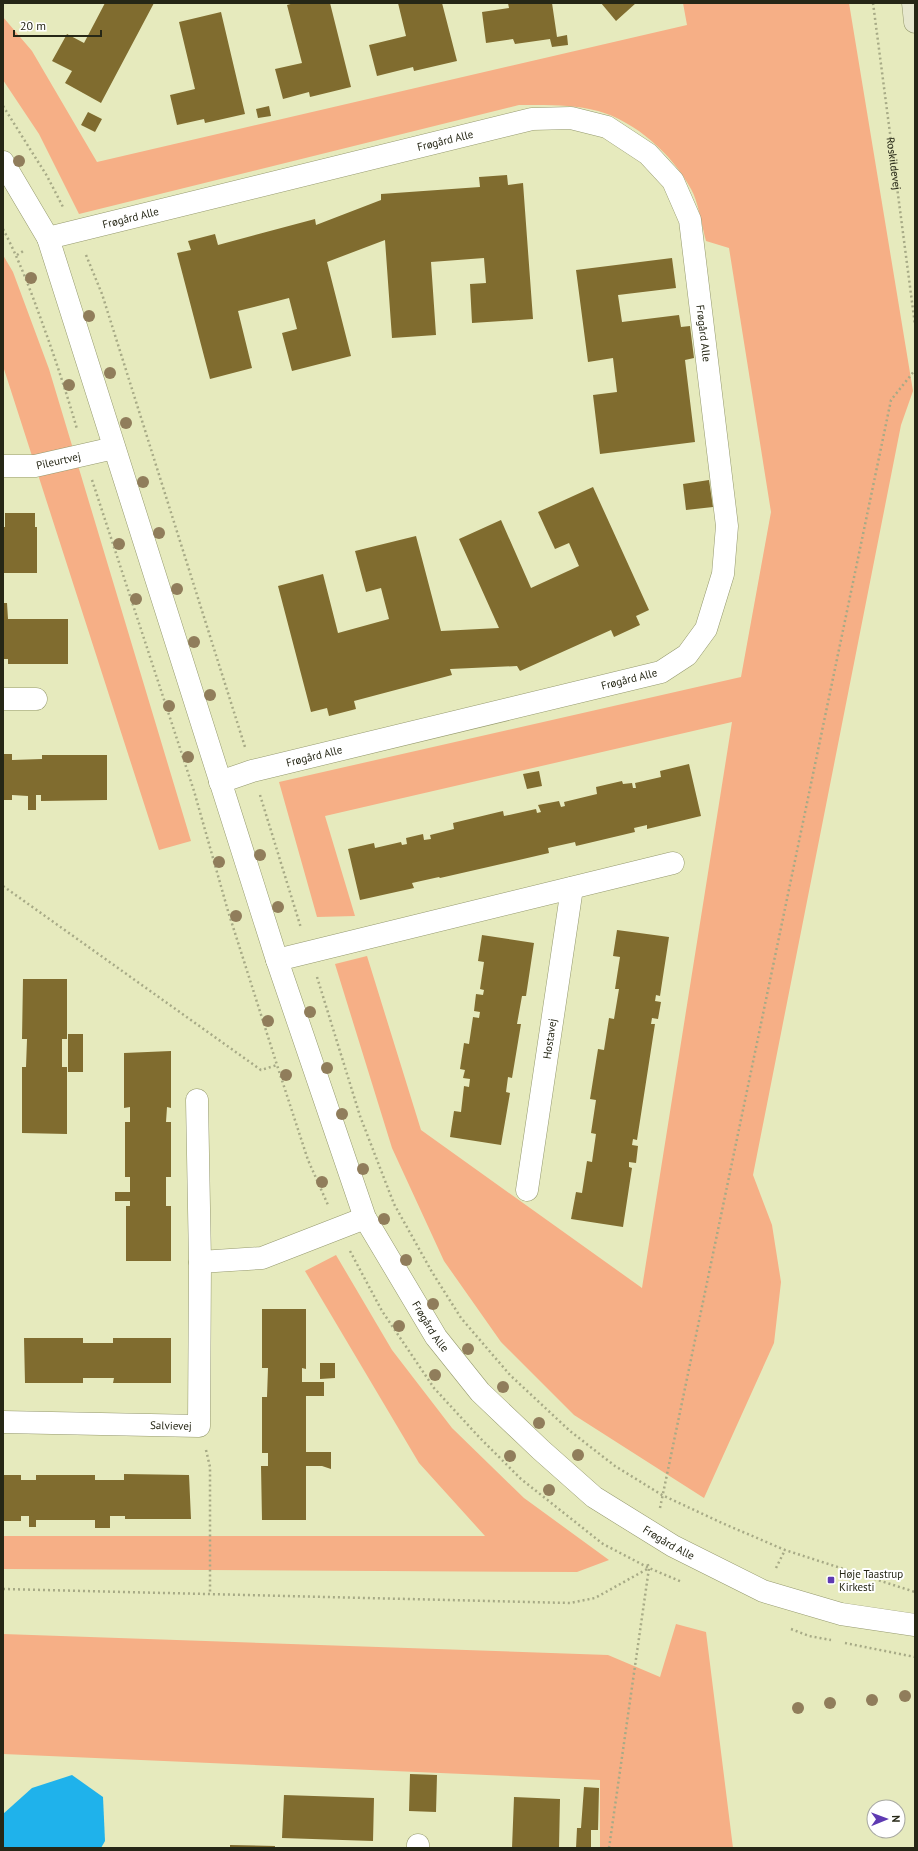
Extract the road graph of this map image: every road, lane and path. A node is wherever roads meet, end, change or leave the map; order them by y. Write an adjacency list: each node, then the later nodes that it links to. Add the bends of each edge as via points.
1 (873, 3): 7 (path, Roskildevej)
2 (913, 3): 3 (main road)
3 (915, 22)
4 (3, 162): 6 (street, Frøgård Alle)
5 (3, 229): 10 (path, via 17,255 37,307 68,398)
6 (48, 238): 9 (street, Frøgård Alle); 14 (street, Frøgård Alle, via 532,119 563,118 607,127 648,154 673,181 690,220 727,526 723,574 706,629 687,655 661,672 252,771)
7 (915, 325)
8 (915, 370): 25 (path, via 891,400)
9 (114, 448): 10 (street, Pileurtvej); 14 (street, Frøgård Alle)
10 (84, 455): 11 (street, Pileurtvej, via 35,466); 16 (path, via 194,791 228,911 277,1065 261,1070)
11 (3, 466)
12 (3, 699): 13 (street)
13 (36, 699)
14 (220, 782): 18 (street, Frøgård Alle)
15 (673, 863): 17 (street)
16 (3, 886)
17 (572, 888): 18 (street); 20 (street, Hostavej)
18 (277, 960): 21 (street, Frøgård Alle)
19 (198, 1100): 22 (street, Salvievej)
20 (527, 1190)
21 (365, 1218): 22 (street, via 262,1258); 25 (street, Frøgård Alle, via 436,1337 480,1392 594,1497)
22 (200, 1262): 24 (street, Salvievej)
23 (3, 1422): 24 (street, Salvievej)
24 (199, 1426): 28 (path, via 210,1467)
25 (654, 1534): 26 (path, via 644,1553); 29 (street, Frøgård Alle, via 763,1591 841,1614)
26 (649, 1568): 28 (path, via 595,1598 570,1603); 30 (path)
27 (3, 1589): 28 (path)
28 (210, 1593)
29 (915, 1625)
30 (609, 1848)

